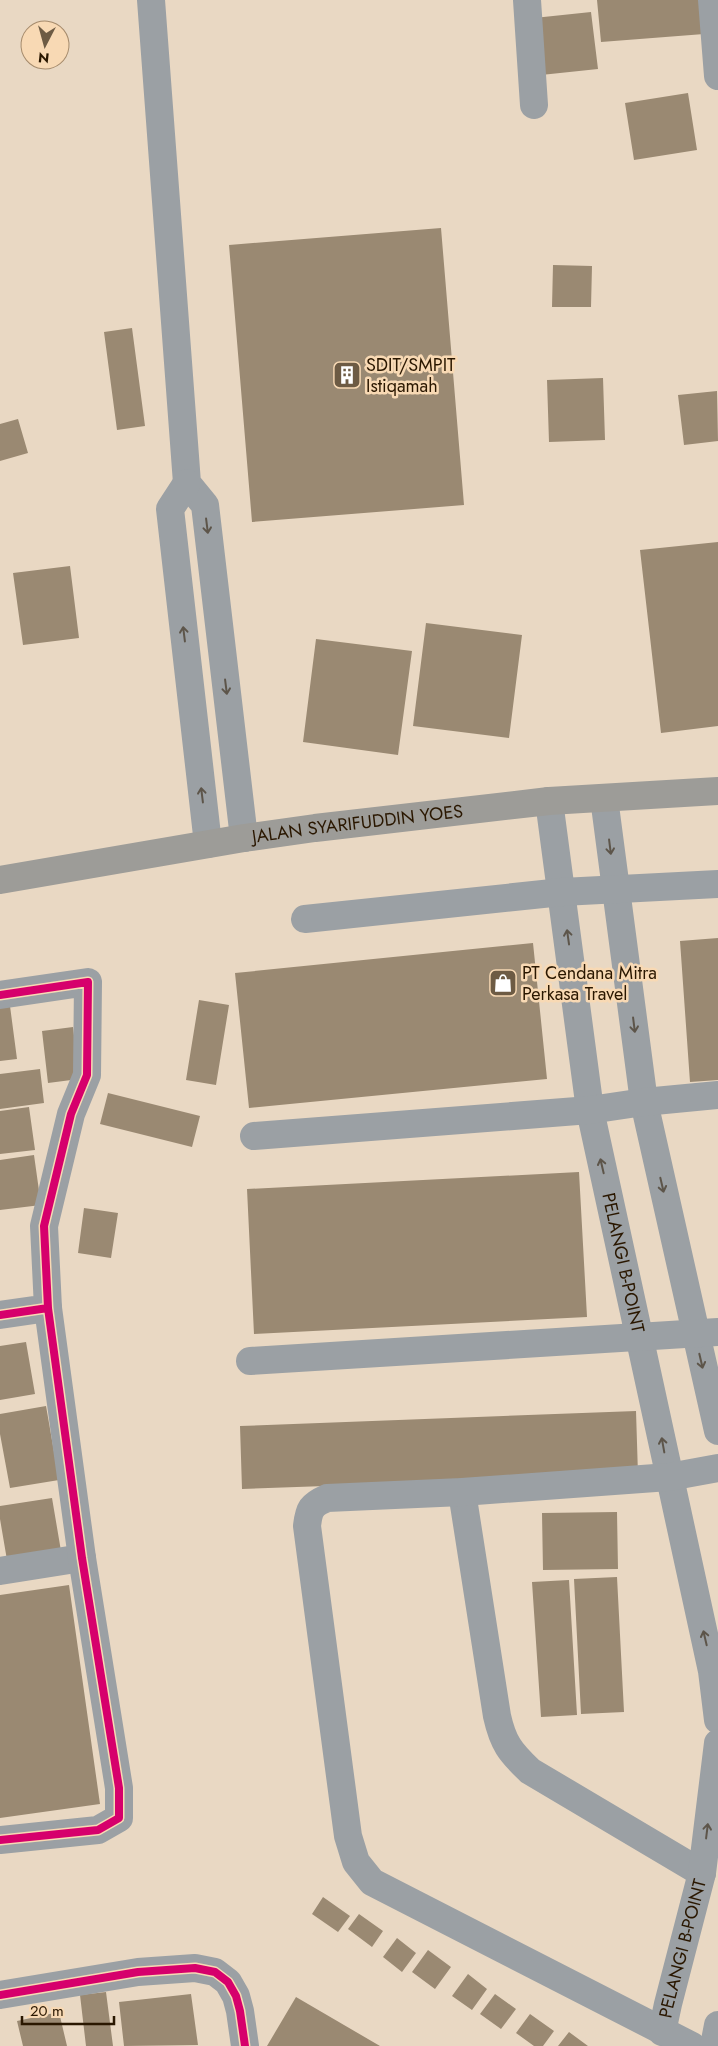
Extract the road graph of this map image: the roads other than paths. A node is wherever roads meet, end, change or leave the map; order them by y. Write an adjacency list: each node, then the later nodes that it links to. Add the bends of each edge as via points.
1 (151, 0): 6 (street)
2 (527, 0): 5 (street)
3 (712, 0): 4 (street)
4 (718, 76)
5 (534, 105)
6 (187, 483): 10 (street, one-way to 10, via 205,505); 11 (street, one-way to 6, via 170,509)
7 (718, 791): 8 (highway, JALAN SYARIFUDDIN YOES)
8 (604, 798): 9 (highway, JALAN SYARIFUDDIN YOES); 14 (street, one-way to 14)
9 (549, 801): 10 (highway, JALAN SYARIFUDDIN YOES); 15 (street, PELANGI B-POINT)
10 (244, 838): 11 (highway, JALAN SYARIFUDDIN YOES)
11 (208, 844): 12 (highway, JALAN SYARIFUDDIN YOES)
12 (1, 874)
13 (718, 884): 14 (street)
14 (616, 888): 15 (street); 19 (street, one-way to 19)
15 (562, 892): 16 (street); 20 (street, PELANGI B-POINT, one-way to 15)
16 (305, 919)
17 (0, 995): 22 (street, via 88,982 88,1075 71,1114 44,1226)
18 (718, 1096): 19 (street)
19 (644, 1102): 20 (street); 24 (street, one-way to 24)
20 (590, 1110): 21 (street); 25 (street, PELANGI B-POINT, one-way to 20)
21 (254, 1136)
22 (48, 1308): 23 (street); 31 (street)
23 (0, 1315)
24 (706, 1332): 25 (street); 27 (street, one-way to 27)
25 (640, 1336): 26 (street); 29 (street, PELANGI B-POINT, one-way to 25)
26 (250, 1361)
27 (718, 1431)
28 (718, 1468): 29 (street)
29 (669, 1477): 30 (street); 33 (street, PELANGI B-POINT, one-way to 29, via 712,1671)
30 (462, 1492): 36 (street, via 498,1716 502,1735 513,1754 530,1771); 39 (street, via 327,1498 315,1504 309,1512 307,1526 348,1836 356,1862 372,1882)
31 (82, 1558): 32 (street); 35 (street, via 119,1788 118,1818 98,1830)
32 (0, 1571)
33 (718, 1720)
34 (718, 1743): 36 (street, PELANGI B-POINT, one-way to 34)
35 (0, 1840)
36 (702, 1873): 39 (street, PELANGI B-POINT)
37 (0, 1995): 40 (street, via 138,1972 195,1968 215,1972 228,1982 236,1996)
38 (718, 2025): 42 (street)
39 (662, 2032): 41 (street, PELANGI B-POINT)
40 (245, 2046)
41 (692, 2046)
42 (714, 2046)

